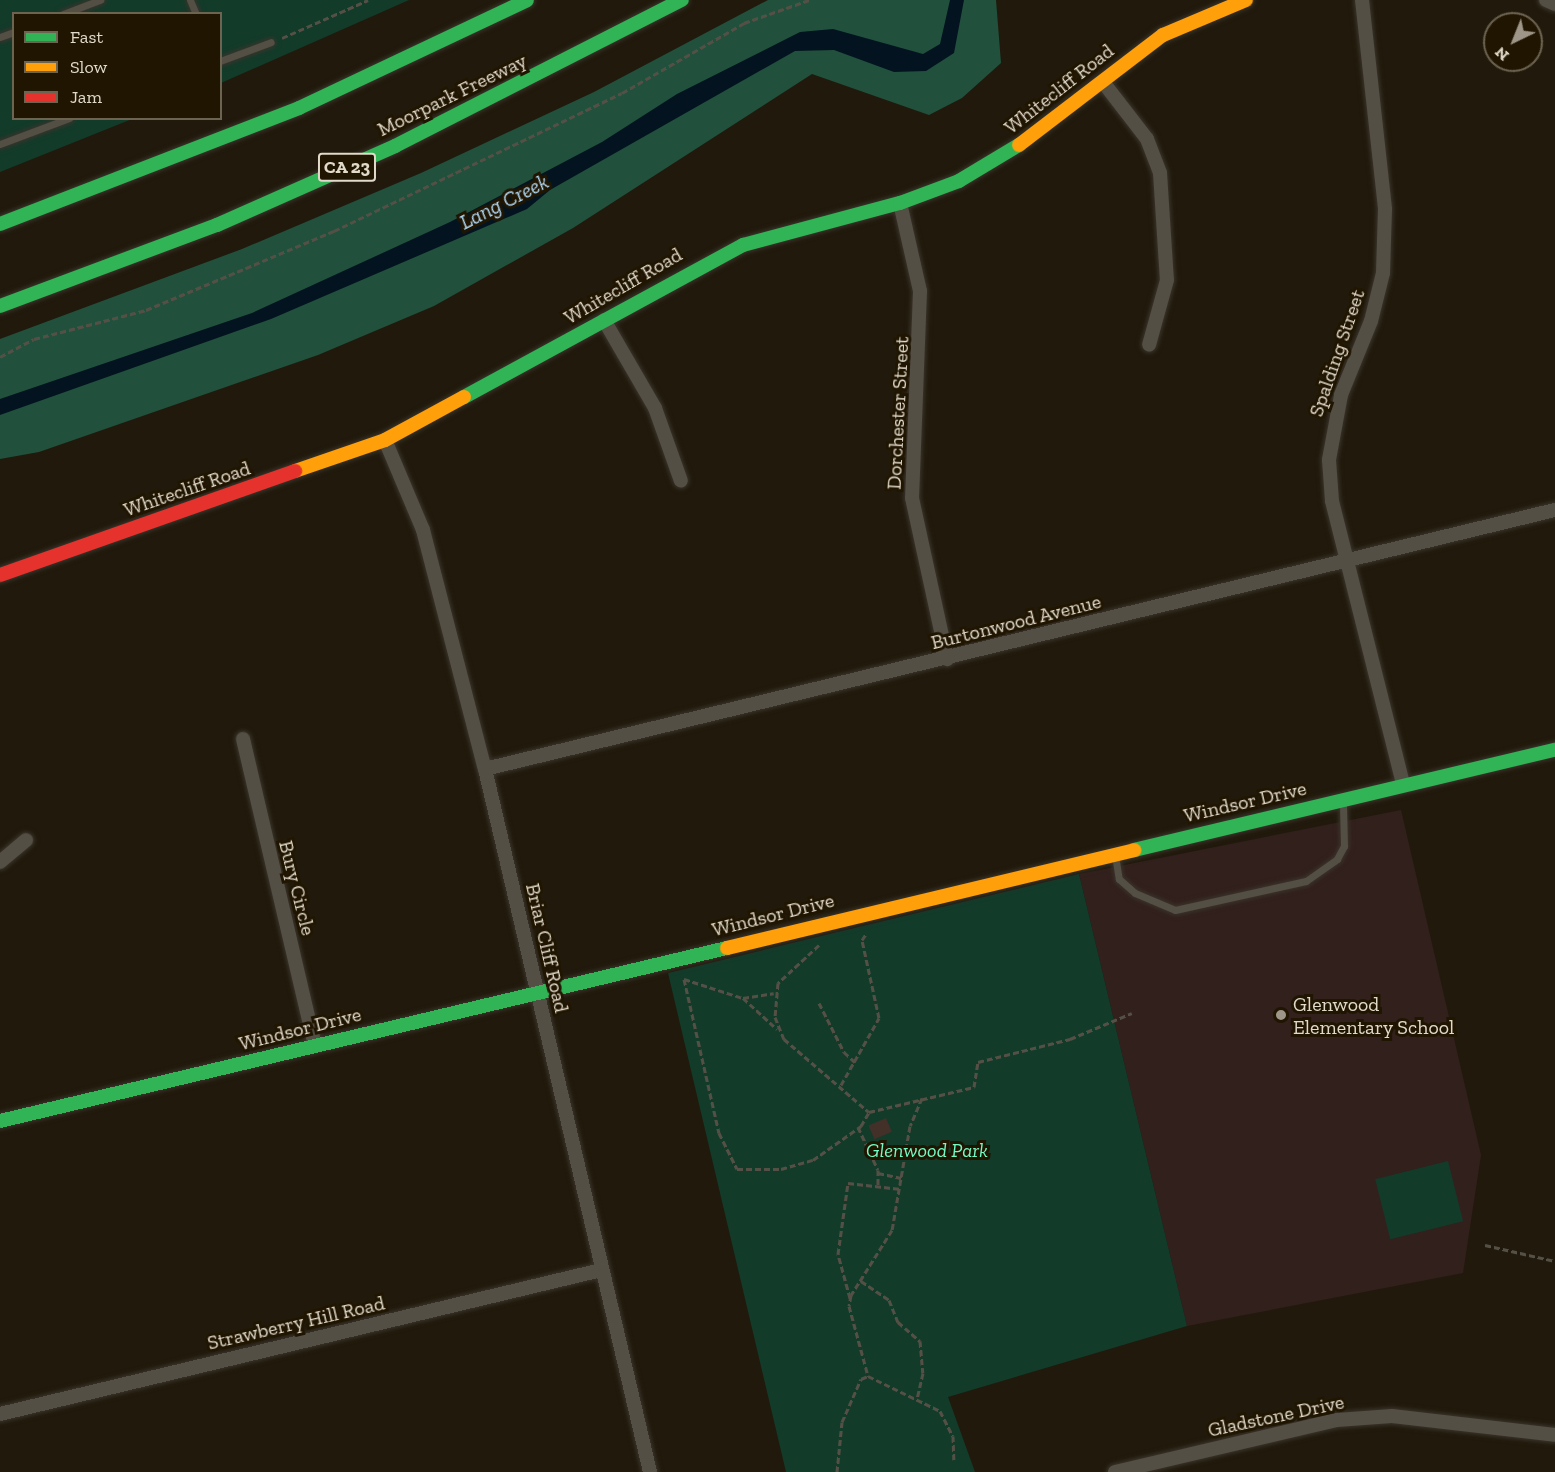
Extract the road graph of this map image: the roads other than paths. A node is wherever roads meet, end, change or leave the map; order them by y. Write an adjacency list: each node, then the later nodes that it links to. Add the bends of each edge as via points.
1 (100, 0): 8 (lane)
2 (527, 0): 15 (main road, via 298,108)
3 (682, 0): 16 (main road, Moorpark Freeway / CA 23, via 384,150 217,225)
4 (1246, 0): 11 (main road, Whitecliff Road, via 1163,34)
5 (1362, 0): 22 (street, Spalding Street, via 1385,227 1378,296 1330,436 1332,501)
6 (1546, 0): 7 (street)
7 (1555, 4)
8 (68, 12)
9 (272, 42): 10 (lane)
10 (222, 60)
11 (1103, 82): 14 (main road, Whitecliff Road, via 994,162); 18 (street, via 1147,138 1160,173 1167,280)
12 (64, 120): 13 (lane)
13 (0, 144)
14 (900, 203): 17 (main road, Whitecliff Road, via 743,245); 24 (street, Dorchester Street, via 920,291 922,324 912,498)
15 (0, 223)
16 (0, 306)
17 (604, 320): 19 (main road, Whitecliff Road); 20 (street, via 655,408)
18 (1149, 345)
19 (385, 440): 23 (main road, Whitecliff Road); 27 (street, Briar Cliff Road, via 423,530)
20 (681, 481)
21 (1555, 510): 22 (street, Burtonwood Avenue)
22 (1348, 561): 24 (street, Burtonwood Avenue); 28 (street, Spalding Street)
23 (0, 575)
24 (947, 659): 27 (street, Burtonwood Avenue)
25 (243, 739): 34 (street, Bury Circle)
26 (1555, 750): 28 (main road, Windsor Drive)
27 (485, 769): 33 (street, Briar Cliff Road)
28 (1403, 784): 29 (main road, Windsor Drive)
29 (1342, 798): 31 (main road, Windsor Drive); 31 (lane, via 1344,846 1337,859 1306,881 1175,910 1150,903 1119,879)
30 (26, 840): 32 (street)
31 (1114, 853): 33 (main road, Windsor Drive)
32 (0, 862)
33 (537, 992): 34 (main road, Windsor Drive); 36 (street, Briar Cliff Road)
34 (315, 1045): 35 (main road, Windsor Drive)
35 (0, 1121)
36 (601, 1270): 37 (street, Strawberry Hill Road); 39 (street, Briar Cliff Road)
37 (0, 1414)
38 (1555, 1435): 40 (street, Gladstone Drive, via 1392,1416 1337,1420)
39 (650, 1472)
40 (1115, 1472)

